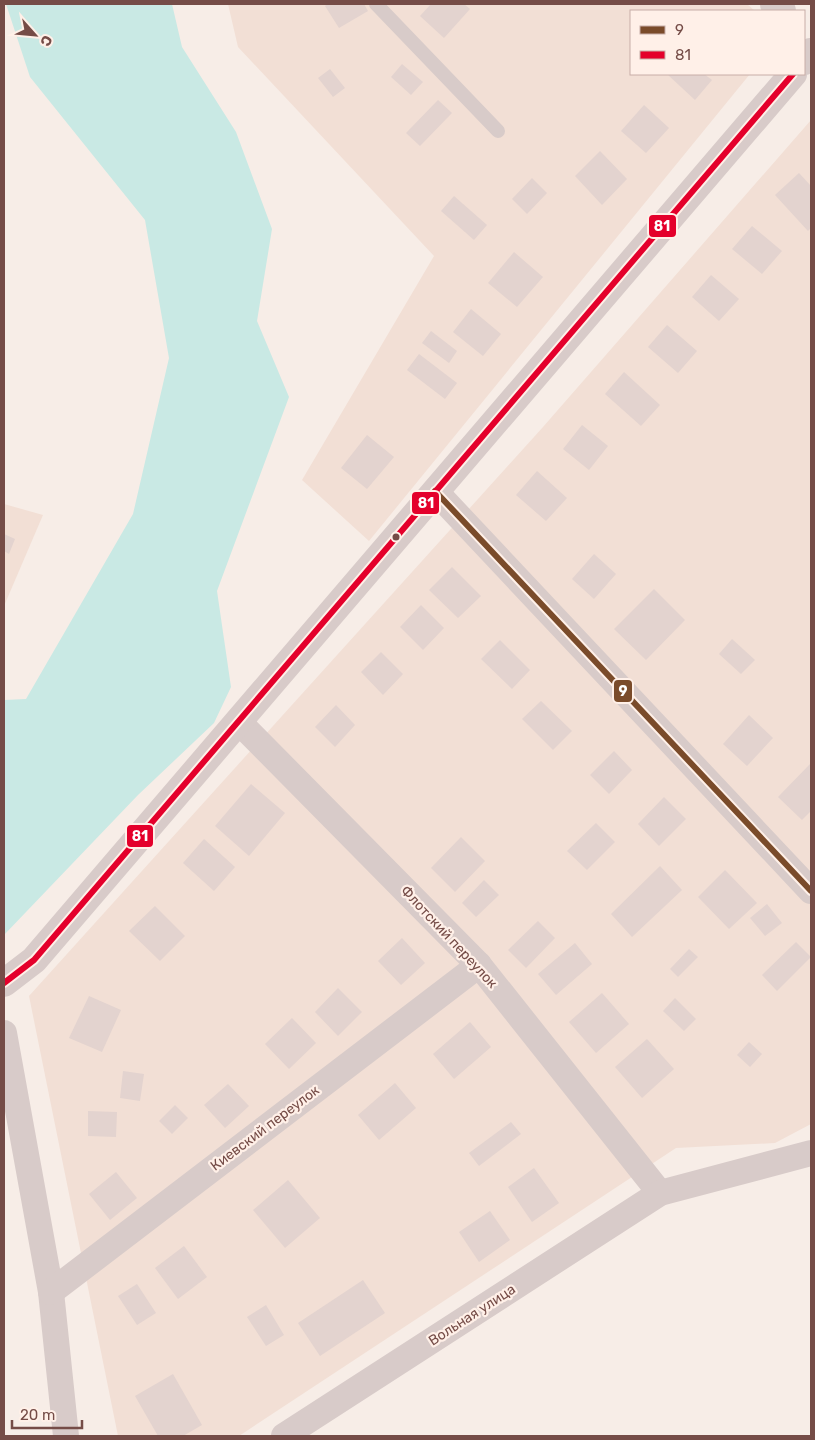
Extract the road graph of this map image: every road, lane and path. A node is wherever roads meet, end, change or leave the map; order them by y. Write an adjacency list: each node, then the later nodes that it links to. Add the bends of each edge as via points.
1 (376, 4): 3 (lane)
2 (792, 75): 4 (street)
3 (498, 131)
4 (435, 491): 5 (street); 6 (street)
5 (238, 720): 7 (street, Флотский переулок); 8 (street, via 34,960)
6 (811, 891)
7 (479, 965): 11 (street, Флотский переулок); 12 (street, Киевский переулок)
8 (4, 983)
9 (4, 1033): 12 (street)
10 (811, 1153): 11 (street, Вольная улица)
11 (660, 1193): 14 (street, Вольная улица)
12 (51, 1292): 13 (street)
13 (66, 1436)
14 (284, 1436)

